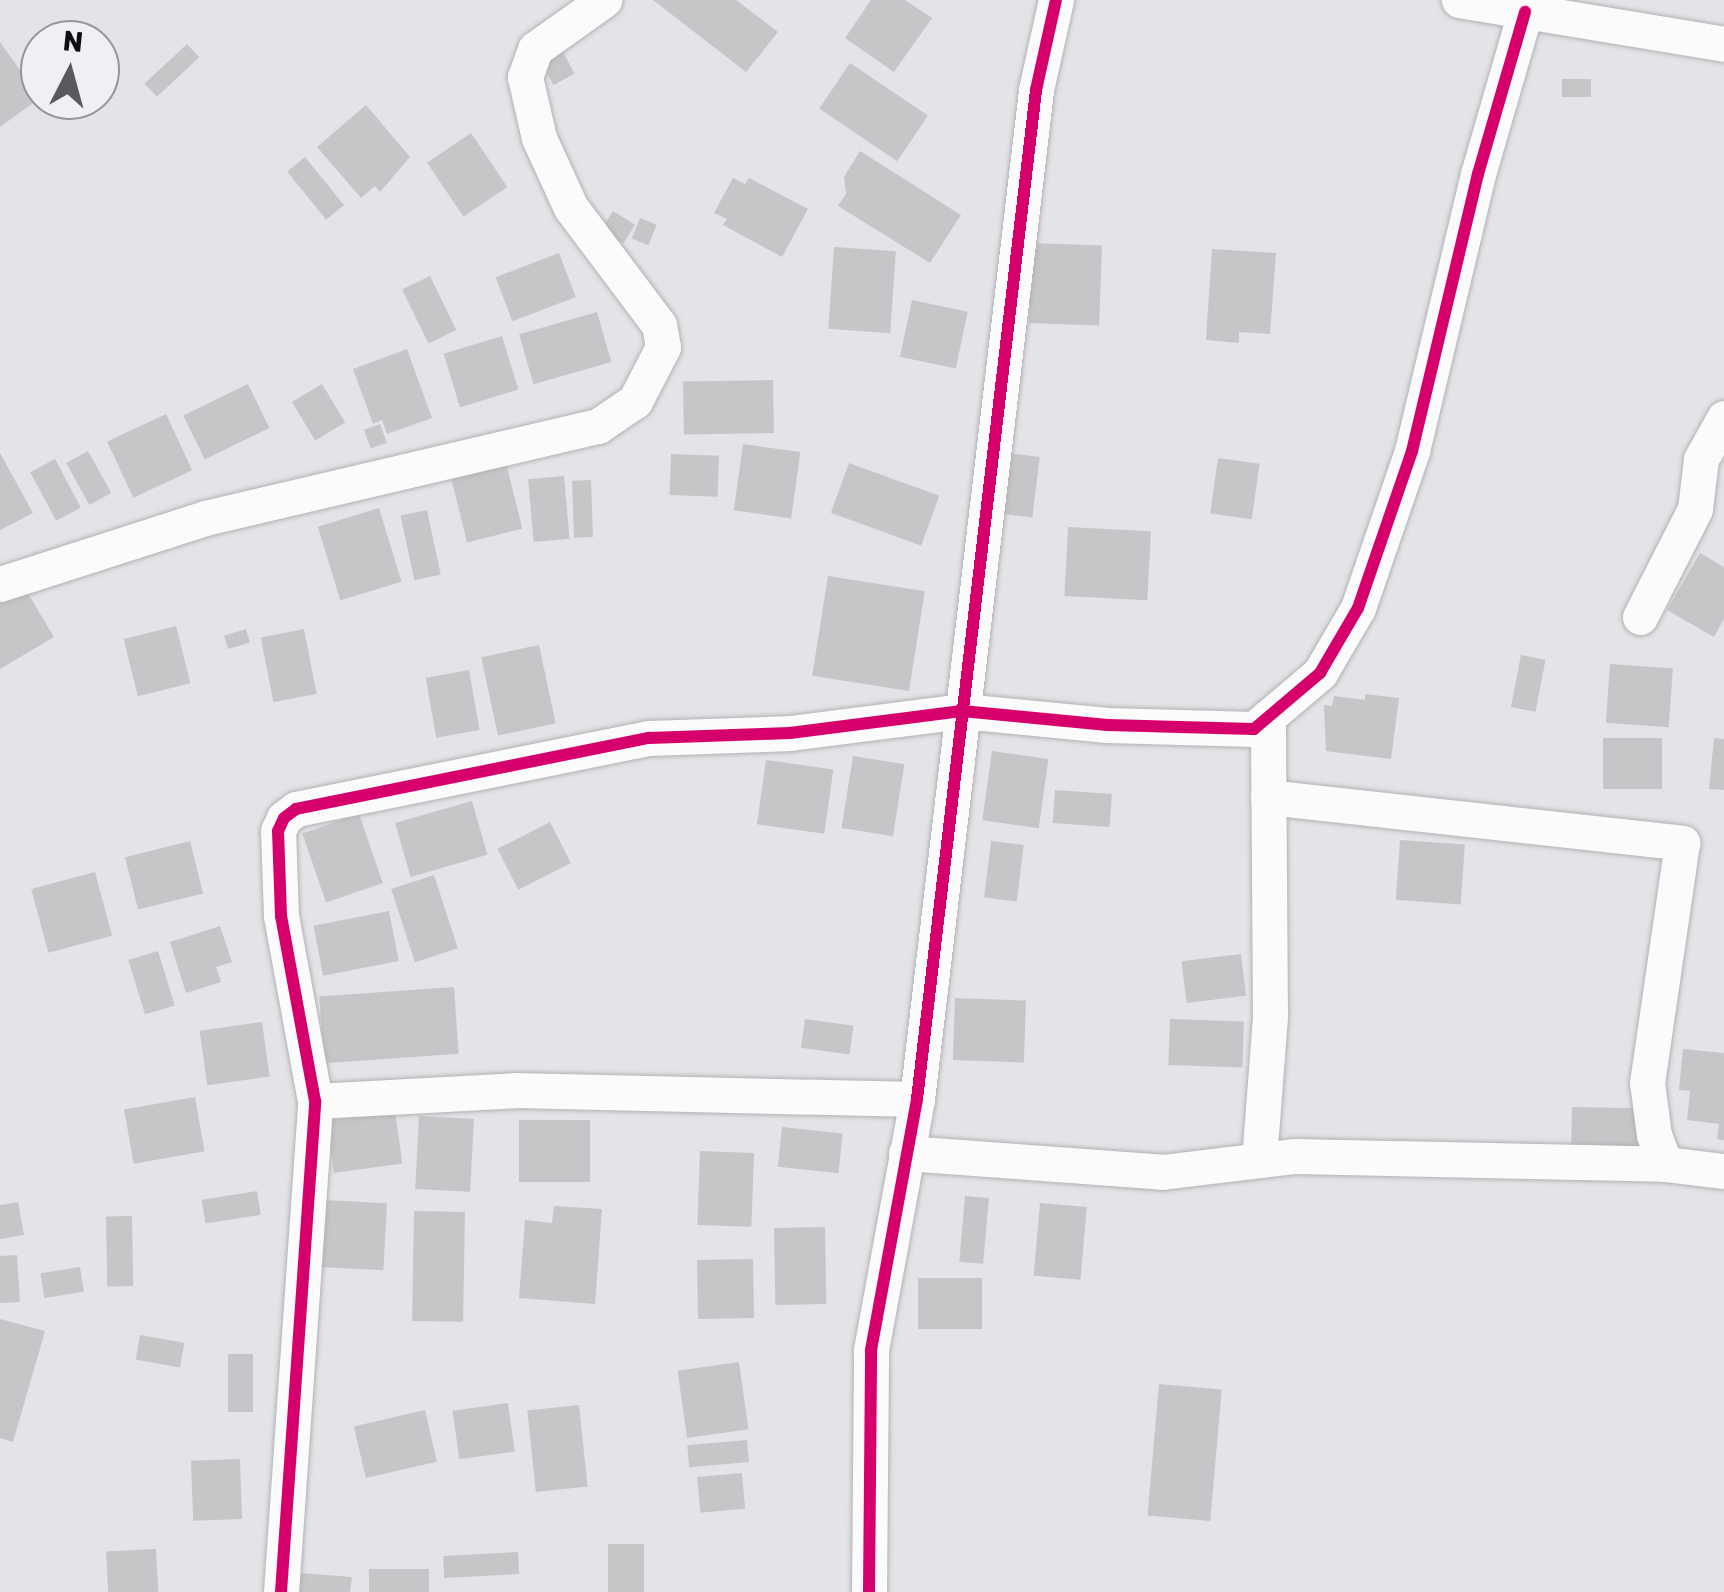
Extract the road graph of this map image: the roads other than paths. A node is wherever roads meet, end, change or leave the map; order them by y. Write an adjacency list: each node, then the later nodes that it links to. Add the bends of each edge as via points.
1 (604, 0): 7 (street, via 535,49 525,77 540,138 571,208 659,325 663,347 635,401 598,426 205,518)
2 (1056, 0): 9 (street, via 1036,90)
3 (1459, 0): 4 (street)
4 (1525, 12): 5 (street); 10 (street, via 1478,174 1412,450 1358,608 1320,672)
5 (1724, 44)
6 (1724, 418): 8 (street, via 1701,459 1695,509)
7 (0, 584)
8 (1640, 617)
9 (962, 711): 10 (street, via 1107,725 1254,729); 12 (street); 13 (street, via 790,733 649,738 296,809 278,831 281,916)
10 (1268, 717): 11 (street)
11 (1268, 797): 15 (street, via 1270,1017); 16 (street, via 1682,843 1647,1082)
12 (917, 1099): 13 (street, via 515,1090); 14 (street)
13 (316, 1100): 18 (street, via 308,1141 296,1430)
14 (906, 1153): 15 (street, via 1162,1172); 19 (street, via 871,1350)
15 (1259, 1160): 16 (street)
16 (1665, 1164): 17 (street)
17 (1724, 1172)
18 (281, 1592)
19 (869, 1592)

